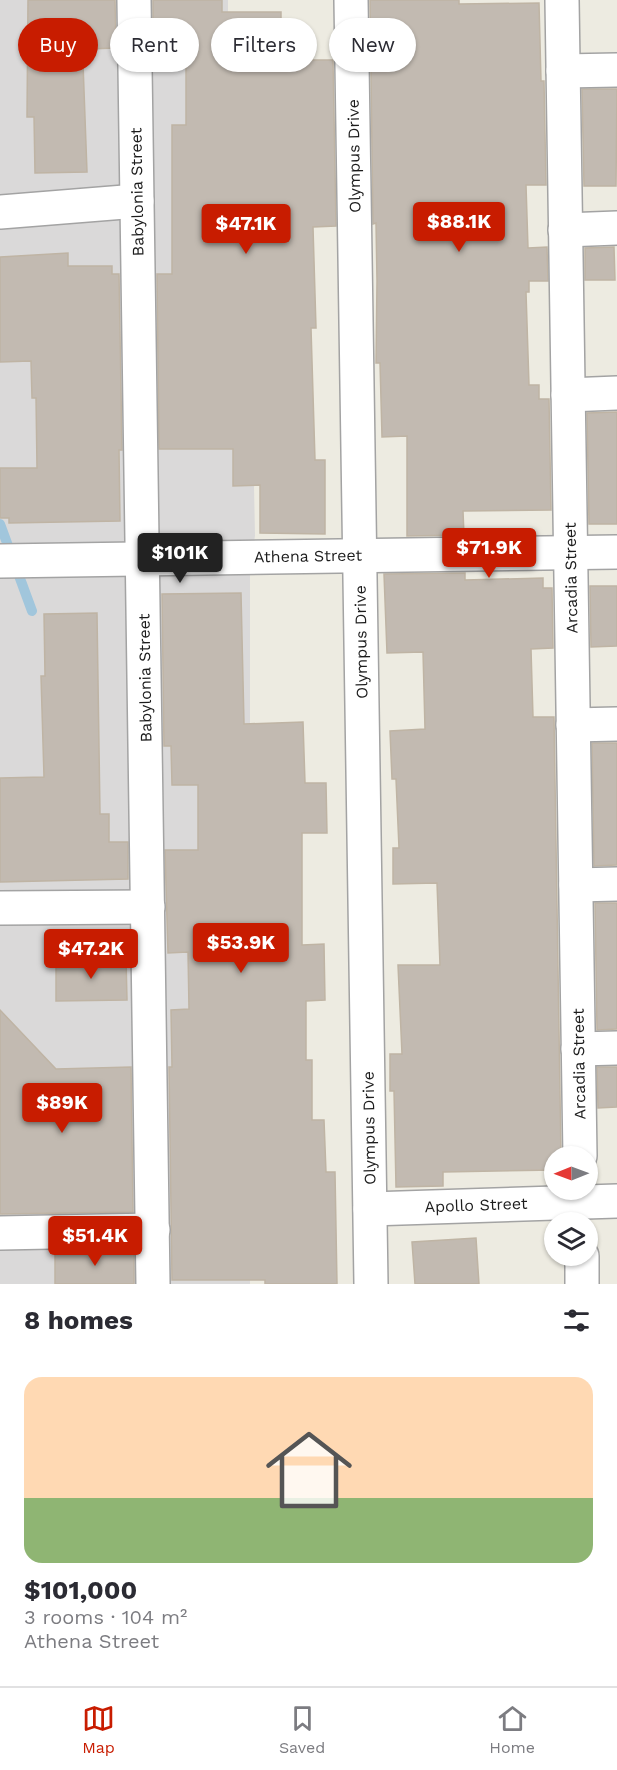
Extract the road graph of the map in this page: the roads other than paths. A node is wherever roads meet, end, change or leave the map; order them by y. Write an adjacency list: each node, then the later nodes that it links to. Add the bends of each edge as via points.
1 (134, 0): 6 (street, Babylonia Street)
2 (351, 0): 14 (street, Olympus Drive)
3 (562, 0): 5 (street, Arcadia Street)
4 (617, 70): 5 (street)
5 (562, 71): 9 (street, Arcadia Street)
6 (137, 201): 7 (street); 15 (street, Babylonia Street)
7 (0, 212)
8 (617, 228): 9 (street)
9 (565, 230): 11 (street, Arcadia Street)
10 (617, 393): 11 (street)
11 (568, 395): 13 (street, Arcadia Street)
12 (617, 552): 13 (street, Athena Street)
13 (571, 553): 14 (street, Athena Street); 18 (street, Arcadia Street)
14 (360, 556): 15 (street, Athena Street); 28 (street, Olympus Drive)
15 (143, 559): 16 (street, Athena Street); 21 (street, Babylonia Street)
16 (0, 561)
17 (617, 724): 18 (street)
18 (573, 725): 20 (street, Arcadia Street)
19 (617, 884): 20 (street)
20 (576, 885): 24 (street, Arcadia Street)
21 (148, 907): 22 (street); 29 (street, Babylonia Street)
22 (0, 908)
23 (617, 1048): 24 (street)
24 (578, 1049): 25 (street, Arcadia Street)
25 (580, 1146)
26 (617, 1201): 27 (street, Apollo Street)
27 (581, 1205): 28 (street, Apollo Street)
28 (370, 1209): 33 (street, Olympus Drive)
29 (153, 1230): 30 (street); 32 (street, Babylonia Street)
30 (0, 1233)
31 (582, 1266): 34 (street)
32 (153, 1284)
33 (371, 1284)
34 (582, 1284)

